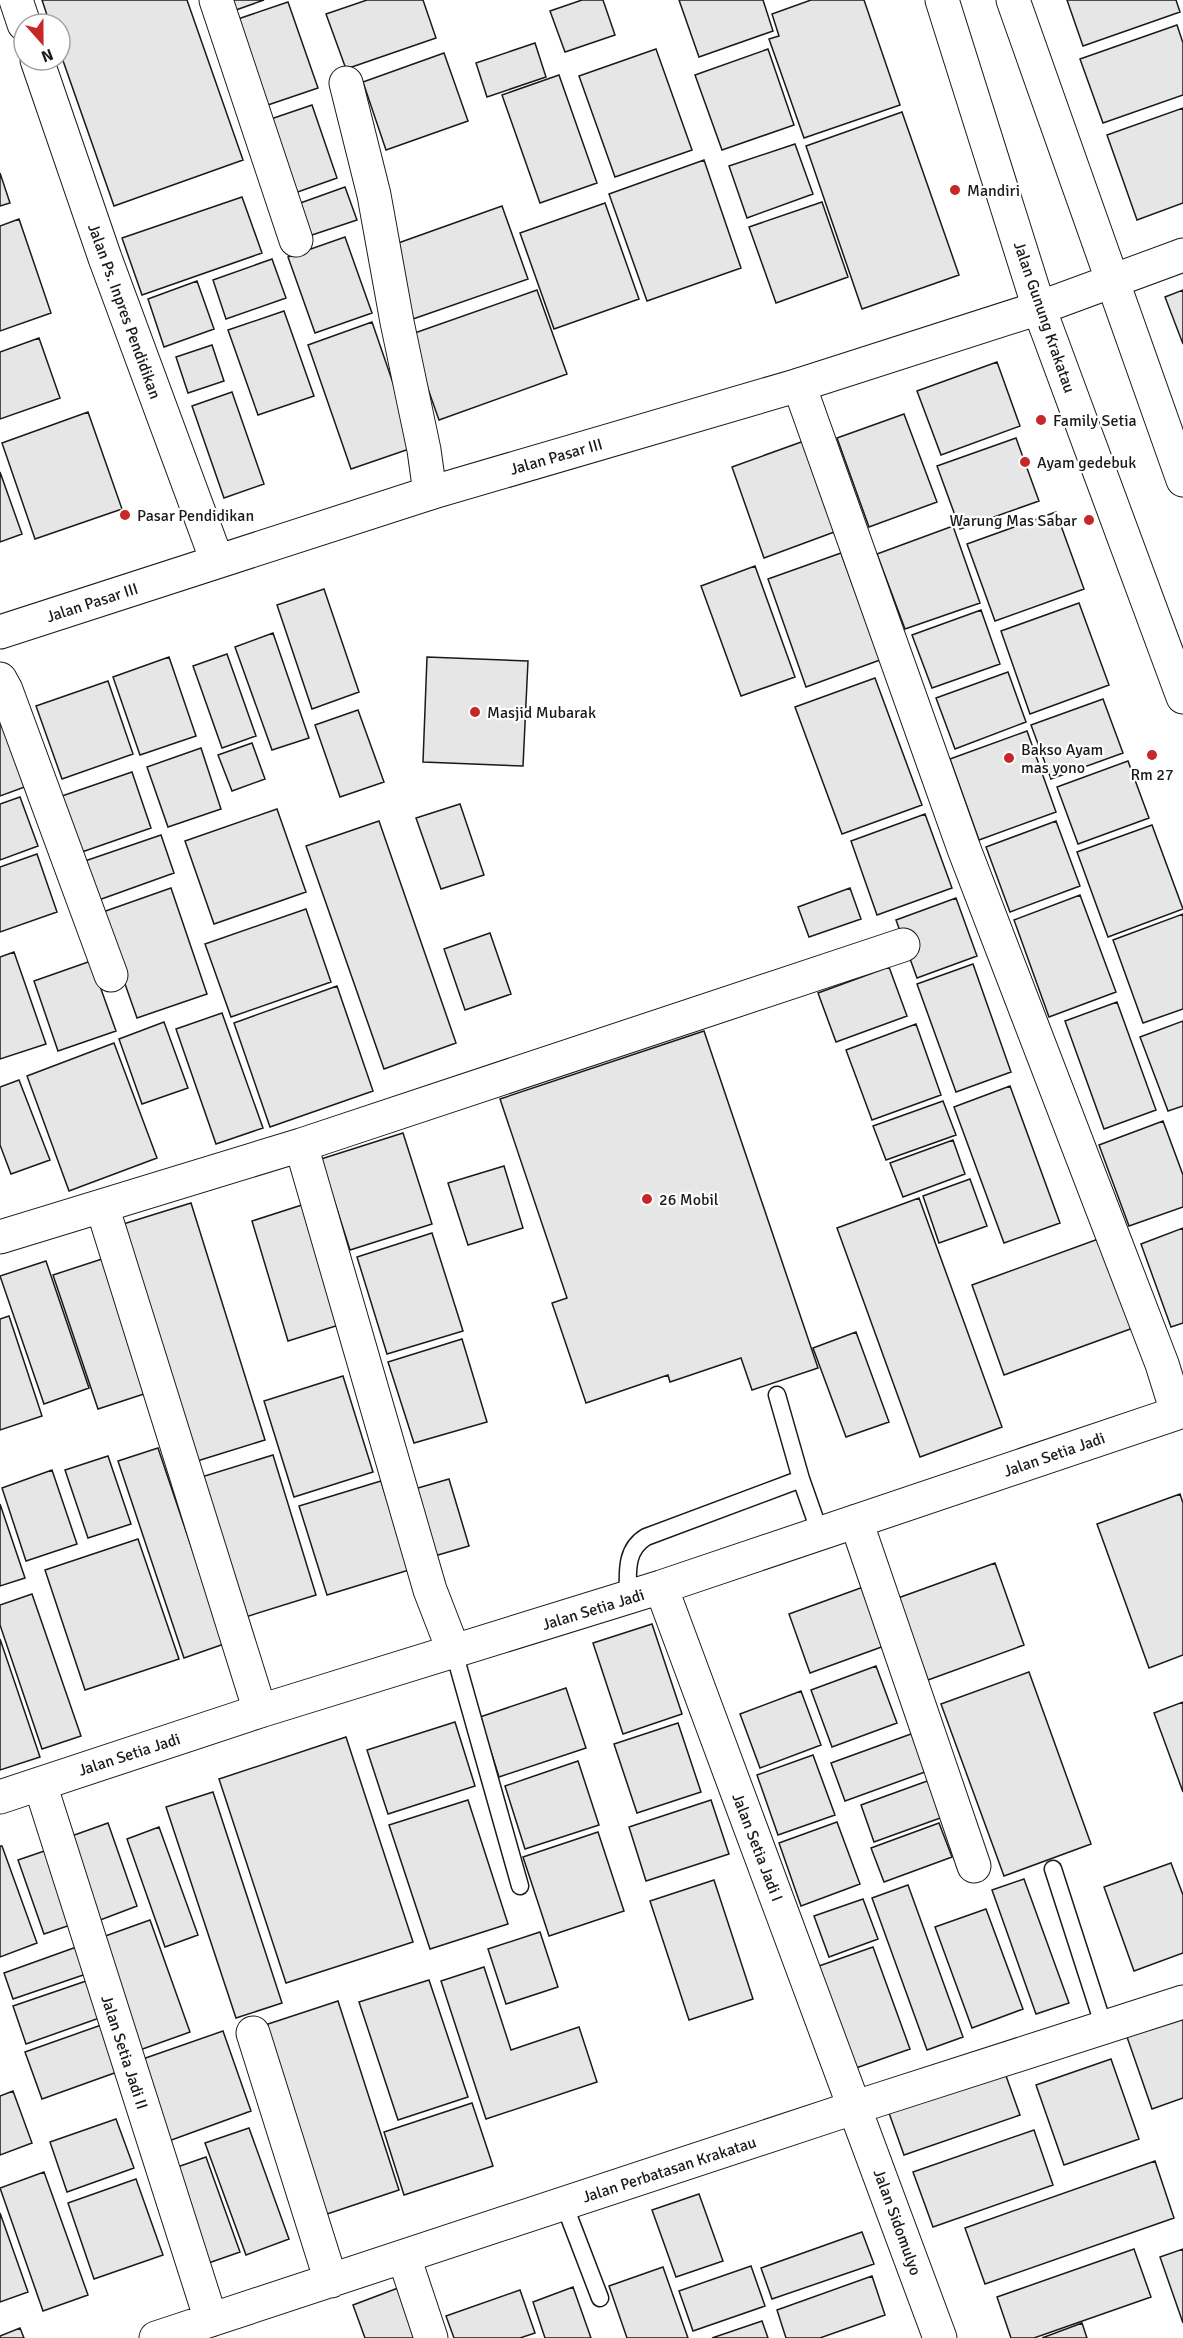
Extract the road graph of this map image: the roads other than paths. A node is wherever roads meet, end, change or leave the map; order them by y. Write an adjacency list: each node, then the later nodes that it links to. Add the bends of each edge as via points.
1 (216, 0): 6 (street)
2 (942, 0): 9 (street, Jalan Gunung Krakatau)
3 (1013, 0): 8 (street)
4 (41, 72): 13 (street, Jalan Ps. Inpres Pendidikan)
5 (346, 83): 12 (street, via 374,195)
6 (296, 240)
7 (1183, 255): 8 (street, Jalan Pasar III)
8 (1111, 281): 9 (street, Jalan Pasar III); 11 (street)
9 (1039, 308): 10 (street, Jalan Pasar III); 16 (street, Jalan Gunung Krakatau)
10 (799, 384): 12 (street, Jalan Pasar III); 23 (street, via 964,849)
11 (1183, 480)
12 (430, 493): 13 (street, Jalan Pasar III)
13 (217, 561): 14 (street, Jalan Pasar III)
14 (0, 632)
15 (0, 679): 18 (street)
16 (1183, 697)
17 (903, 945): 19 (street)
18 (111, 975)
19 (303, 1152): 20 (street); 29 (street, via 430,1590)
20 (104, 1213): 21 (street); 30 (street)
21 (0, 1237)
22 (777, 1395): 24 (lane)
23 (1180, 1411): 25 (street, Jalan Setia Jadi)
24 (801, 1479): 26 (lane); 28 (lane, via 637,1542 628,1570)
25 (855, 1521): 26 (street, Jalan Setia Jadi); 33 (street)
26 (820, 1533): 27 (street, Jalan Setia Jadi)
27 (661, 1587): 28 (street, Jalan Setia Jadi); 39 (street, Jalan Setia Jadi I)
28 (628, 1598): 29 (street, Jalan Setia Jadi)
29 (454, 1652): 30 (street, Jalan Setia Jadi); 35 (lane)
30 (261, 1711): 31 (street, Jalan Setia Jadi)
31 (40, 1784): 32 (street, Jalan Setia Jadi); 44 (street, Jalan Setia Jadi II)
32 (0, 1797)
33 (974, 1866)
34 (1053, 1869): 37 (lane)
35 (520, 1886)
36 (1183, 2002): 37 (street, Jalan Perbatasan Krakatau)
37 (1104, 2027): 39 (street, Jalan Perbatasan Krakatau)
38 (253, 2033): 42 (street)
39 (855, 2107): 40 (street, Jalan Perbatasan Krakatau); 47 (street, Jalan Sidomulyo)
40 (564, 2204): 41 (street, Jalan Perbatasan Krakatau); 43 (lane)
41 (404, 2257): 42 (street, Jalan Perbatasan Krakatau); 46 (street)
42 (331, 2281): 44 (street, Jalan Perbatasan Krakatau)
43 (600, 2298)
44 (211, 2320): 45 (street, Jalan Perbatasan Krakatau)
45 (156, 2338)
46 (431, 2338)
47 (940, 2338)

